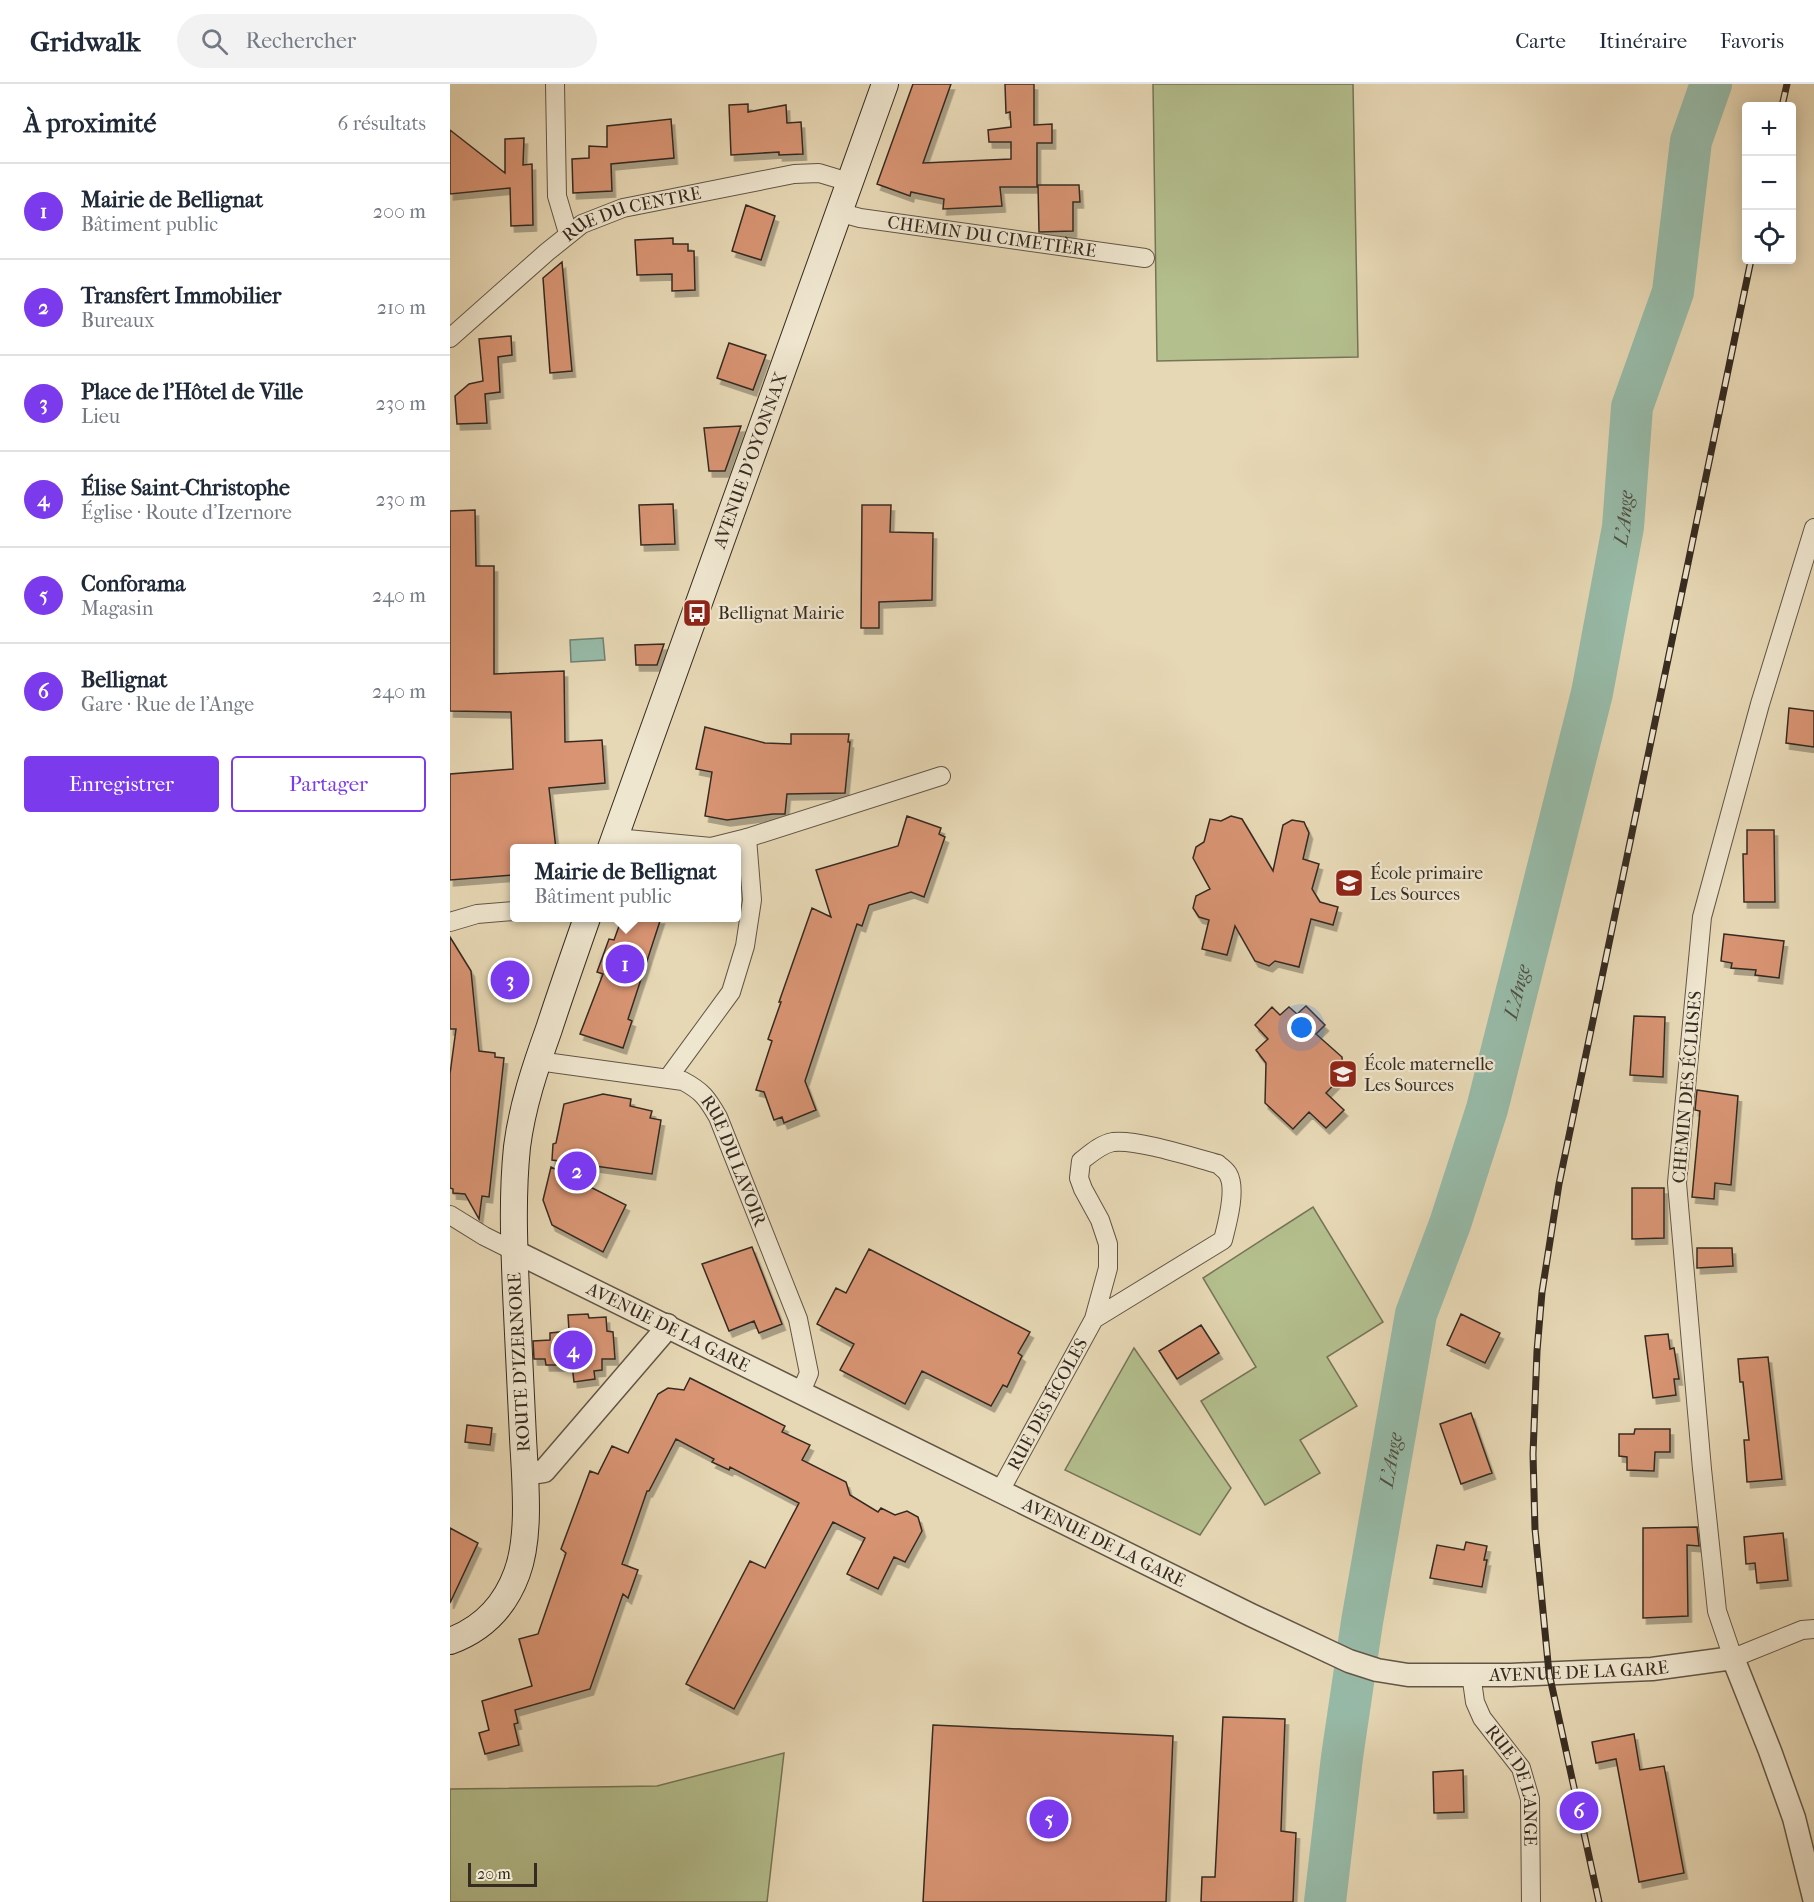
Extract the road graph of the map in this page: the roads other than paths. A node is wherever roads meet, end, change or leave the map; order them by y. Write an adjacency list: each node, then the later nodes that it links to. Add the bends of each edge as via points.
1 (555, 84): 5 (street, via 557,196)
2 (885, 84): 3 (main road, AVENUE D'OYONNAX)
3 (849, 182): 4 (main road, AVENUE D'OYONNAX); 5 (street, RUE DU CENTRE, via 819,173 794,174 623,208)
4 (838, 212): 6 (street, CHEMIN DU CIMETIÈRE); 11 (main road, AVENUE D'OYONNAX)
5 (568, 233): 7 (street, RUE DU CENTRE)
6 (1145, 258)
7 (450, 338)
8 (1814, 528): 28 (street, CHEMIN DES ÉCLUSES, via 1760,704 1702,917 1677,1183 1717,1611)
9 (941, 776): 10 (street)
10 (747, 838): 13 (street); 18 (street, via 752,900 745,946 731,992)
11 (614, 842): 12 (street, via 627,839)
12 (680, 844)
13 (723, 844)
14 (510, 911): 15 (street, via 477,914)
15 (450, 922)
16 (586, 922): 17 (main road, ROUTE D'IZERNORE)
17 (538, 1061): 18 (street, RUE DU LAVOIR); 20 (main road, ROUTE D'IZERNORE, via 518,1145)
18 (668, 1078): 23 (street, RUE DU LAVOIR, via 699,1089 718,1117 798,1319 809,1373)
19 (450, 1215): 20 (street)
20 (514, 1251): 22 (street, AVENUE DE LA GARE); 24 (main road, ROUTE D'IZERNORE)
21 (1094, 1318): 21 (street, RUE DES ÉCOLES, via 1223,1240 1232,1185 1228,1173 1218,1164 1132,1143 1112,1142 1081,1161 1079,1178 1108,1244 1108,1268); 25 (street, RUE DES ÉCOLES)
22 (667, 1325): 23 (street, AVENUE DE LA GARE); 24 (street, ROUTE D'IZERNORE, via 544,1472)
23 (801, 1392): 25 (street, AVENUE DE LA GARE)
24 (524, 1474): 27 (main road, ROUTE D'IZERNORE, via 525,1544 517,1573 489,1618 470,1634)
25 (1000, 1491): 29 (street, AVENUE DE LA GARE, via 1323,1650 1377,1670 1408,1675)
26 (1814, 1629): 28 (street, via 1802,1630)
27 (450, 1641)
28 (1733, 1658): 29 (street, AVENUE DE LA GARE, via 1652,1669); 30 (street, via 1794,1818)
29 (1472, 1674): 31 (street, RUE DE L'ANGE, via 1475,1702 1482,1718 1521,1768 1530,1799)
30 (1814, 1898)
31 (1531, 1902)

